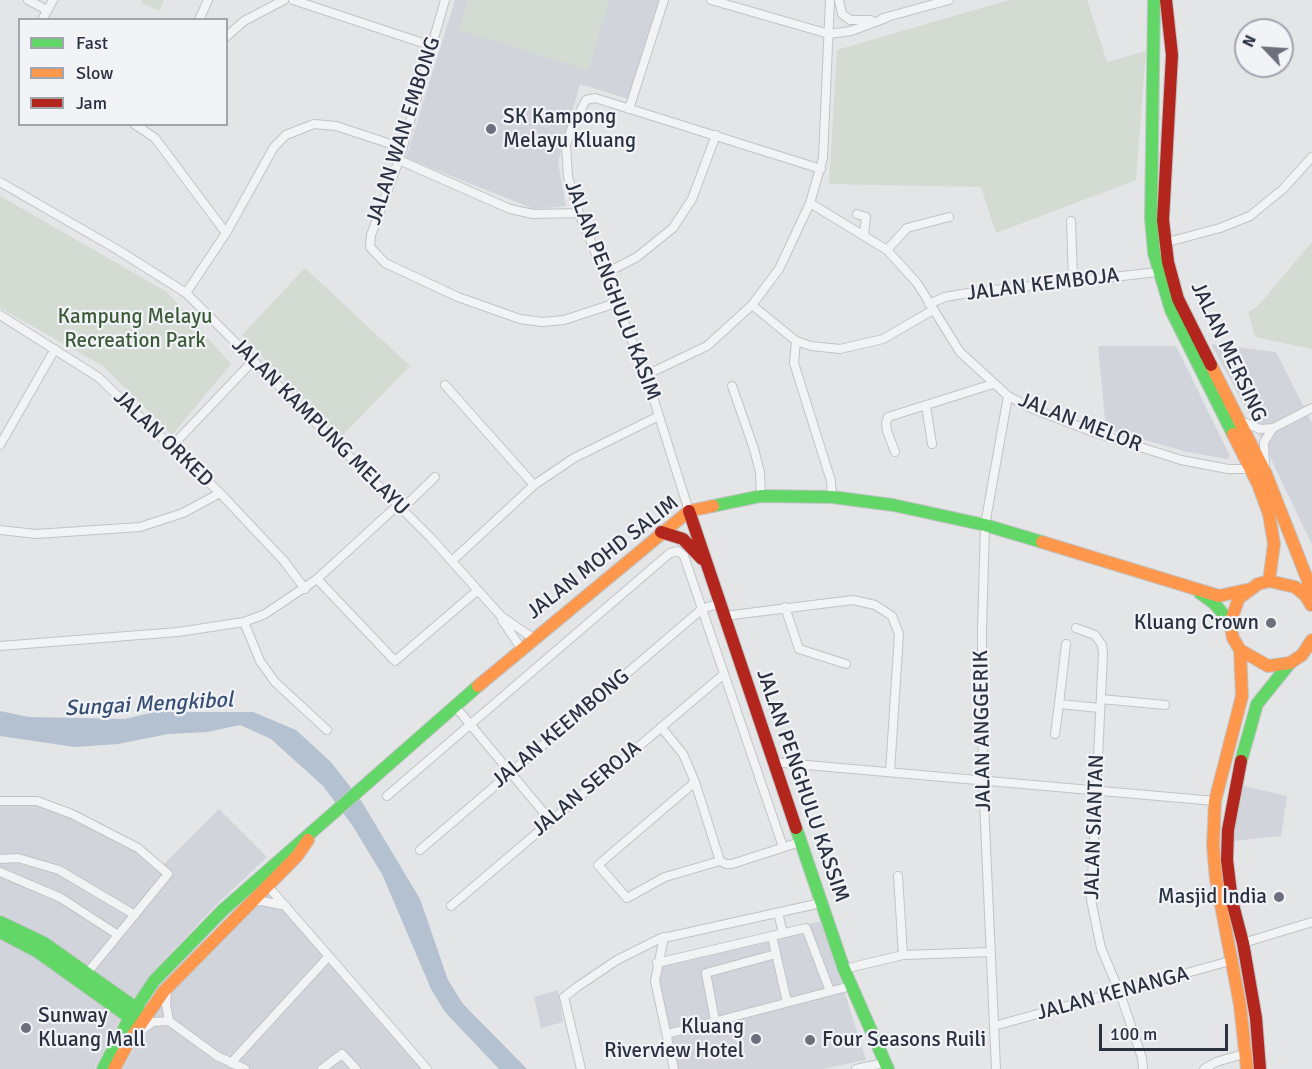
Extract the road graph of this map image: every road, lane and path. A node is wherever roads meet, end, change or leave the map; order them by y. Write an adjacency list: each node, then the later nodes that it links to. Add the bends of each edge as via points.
1 (28, 0): 16 (street)
2 (53, 0): 16 (street)
3 (208, 0): 18 (street)
4 (284, 0): 23 (street, via 244,21)
5 (293, 0): 24 (street)
6 (445, 0): 24 (street, JALAN WAN EMBONG)
7 (664, 0): 25 (street)
8 (711, 0): 22 (street)
9 (830, 0): 22 (street)
10 (839, 0): 19 (street, via 842,14 850,20)
11 (949, 0): 19 (street)
12 (1148, 0): 21 (main road)
13 (1154, 0): 21 (main road, JALAN MERSING)
14 (1166, 0): 20 (main road, JALAN MERSING)
15 (1174, 0): 20 (main road)
16 (45, 9): 17 (street)
17 (43, 18)
18 (200, 18)
19 (886, 18): 22 (street)
20 (1170, 19): 40 (main road, JALAN MERSING)
21 (1155, 32): 42 (main road, JALAN MERSING, via 1151,219)
22 (829, 34): 31 (street)
23 (228, 35)
24 (432, 46): 28 (street, JALAN WAN EMBONG)
25 (629, 110): 27 (street, JALAN PENGHULU KASIM); 34 (street, JALAN PENGHULU KASIM, via 595,98 586,100 579,113 567,145 566,160)
26 (151, 129): 38 (street)
27 (716, 135): 31 (street, JALAN PENGHULU KASIM); 43 (street, via 692,199 673,228 637,257)
28 (403, 148): 30 (street, JALAN WAN EMBONG); 38 (street, via 336,126 314,124 286,135 274,147)
29 (1312, 157): 40 (street, via 1283,189 1250,216)
30 (399, 160): 34 (street, via 510,208 533,214); 46 (street, JALAN WAN EMBONG, via 371,235 370,247 385,263 458,297 520,319 564,320)
31 (820, 169): 33 (street)
32 (0, 182): 45 (street, JALAN KAMPUNG MELAYU)
33 (810, 203): 39 (street, JALAN MELOR); 47 (street, via 779,269)
34 (579, 213): 43 (street, JALAN PENGHULU KASIM)
35 (857, 214): 39 (street, via 866,217)
36 (949, 217): 41 (street, via 907,228)
37 (1071, 221): 44 (street)
38 (226, 233): 45 (street)
39 (864, 234): 41 (street, JALAN MELOR)
40 (1164, 243): 61 (main road, JALAN MERSING, via 1179,299)
41 (887, 250): 48 (street, JALAN MELOR)
42 (1158, 272): 44 (street, JALAN KEMBOJA); 67 (main road, JALAN MERSING, via 1184,338)
43 (604, 274): 46 (street, JALAN PENGHULU KASIM)
44 (1072, 280): 48 (street, JALAN KEMBOJA, via 945,297)
45 (186, 293): 52 (street, JALAN KAMPUNG MELAYU)
46 (616, 303): 53 (street, JALAN PENGHULU KASIM)
47 (752, 305): 50 (street, JALAN KEMBOJA); 53 (street, via 707,346)
48 (931, 307): 50 (street, JALAN KEMBOJA, via 883,339 858,347 840,349); 54 (street, JALAN MELOR, via 960,352)
49 (0, 315): 51 (street, JALAN ORKED)
50 (796, 341): 73 (street, via 794,363 831,481)
51 (55, 349): 64 (street); 65 (street, JALAN ORKED, via 98,377)
52 (252, 362): 65 (street); 74 (street, JALAN KAMPUNG MELAYU)
53 (646, 375): 60 (street, JALAN PENGHULU KASIM)
54 (993, 384): 57 (street, JALAN MELOR); 58 (street)
55 (445, 385): 70 (street)
56 (732, 386): 72 (street, via 754,449)
57 (1008, 396): 67 (street, JALAN MELOR, via 1096,433 1181,460); 76 (street, JALAN ANGGERIK)
58 (926, 406): 63 (street); 66 (street, via 888,417 887,431)
59 (1312, 408): 62 (street)
60 (659, 417): 70 (street, via 574,458); 75 (street, JALAN PENGHULU KASIM)
61 (1238, 420): 62 (street, via 1256,428); 68 (main road, JALAN MERSING)
62 (1272, 428): 68 (street, via 1264,442)
63 (932, 444)
64 (0, 445)
65 (172, 446): 71 (street, JALAN ORKED)
66 (895, 452)
67 (1250, 469): 83 (main road, JALAN MERSING, via 1269,514 1274,544)
68 (1266, 474): 88 (main road, JALAN MERSING, via 1308,581)
69 (435, 477): 74 (street)
70 (534, 485): 80 (street)
71 (220, 493): 77 (street, via 183,513 140,527 36,534); 84 (street, JALAN ORKED)
72 (761, 496): 73 (main road, JALAN MOHD SALIM); 75 (main road, JALAN MOHD SALIM)
73 (832, 497): 76 (main road, JALAN MOHD SALIM, via 893,505)
74 (400, 507): 80 (street, JALAN KAMPUNG MELAYU); 82 (street)
75 (689, 511): 78 (main road, JALAN MOHD SALIM); 81 (main road, JALAN PENGHULU KASSIM)
76 (986, 525): 85 (main road, JALAN MOHD SALIM); 116 (street, JALAN ANGGERIK)
77 (0, 530)
78 (661, 532): 81 (main road, via 683,539); 96 (main road, JALAN MOHD SALIM)
79 (678, 551): 90 (street, JALAN PENGHULU KASSIM, via 684,556); 109 (street, JALAN MOHD SALIM, via 670,553)
80 (452, 561): 86 (street, JALAN KAMPUNG MELAYU)
81 (707, 564): 91 (main road, JALAN PENGHULU KASSIM)
82 (317, 579): 84 (street); 86 (street, via 395,661)
83 (1269, 581): 87 (main road, JALAN MOHD SALIM); 88 (main road, via 1295,587)
84 (305, 589): 93 (street)
85 (1194, 589): 87 (main road, JALAN MOHD SALIM, via 1228,596); 94 (main road, JALAN MOHD SALIM, via 1215,604)
86 (478, 590): 92 (street, JALAN KAMPUNG MELAYU)
87 (1247, 590): 94 (main road, via 1233,609)
88 (1311, 605)
89 (785, 607): 91 (street); 103 (street, via 799,649); 115 (street, via 853,600 892,616 899,634)
90 (702, 609): 91 (street); 104 (street, JALAN PENGHULU KASSIM); 114 (street, JALAN KEEMBONG)
91 (722, 609): 113 (main road, JALAN PENGHULU KASSIM)
92 (501, 616): 96 (street, JALAN KAMPUNG MELAYU); 100 (street, JALAN KAMPUNG MELAYU)
93 (244, 622): 99 (street, via 178,632); 111 (street, via 260,662 275,682)
94 (1230, 623): 101 (main road)
95 (1076, 628): 106 (street, JALAN SIANTAN, via 1092,632 1102,645)
96 (533, 638): 100 (main road, JALAN MOHD SALIM)
97 (1311, 643): 102 (main road)
98 (1066, 644): 105 (street)
99 (0, 646)
100 (521, 648): 107 (main road, JALAN MOHD SALIM)
101 (1240, 651): 102 (main road, via 1268,666); 121 (main road, via 1242,696)
102 (1290, 663): 144 (main road, via 1257,704 1235,781 1227,860)
103 (846, 664)
104 (724, 674): 110 (street, JALAN SEROJA); 124 (street, JALAN PENGHULU KASSIM)
105 (1059, 704): 106 (street); 112 (street)
106 (1100, 704): 108 (street); 118 (street, JALAN SIANTAN)
107 (454, 705): 109 (street); 130 (main road, JALAN MOHD SALIM, via 314,832 297,856)
108 (1165, 705)
109 (470, 724): 114 (street); 119 (street, JALAN MOHD SALIM)
110 (661, 727): 117 (street, via 683,754); 122 (street, JALAN SEROJA)
111 (327, 730)
112 (1055, 734)
113 (773, 762): 115 (street); 123 (main road, JALAN PENGHULU KASSIM)
114 (511, 772): 122 (street); 125 (street, JALAN KEEMBONG)
115 (890, 772): 116 (street)
116 (983, 780): 118 (street); 145 (street, JALAN ANGGERIK)
117 (695, 782): 127 (street); 127 (street, via 598,865 627,898 665,877)
118 (1095, 790): 121 (street); 156 (street, JALAN SIANTAN, via 1091,900 1101,948)
119 (387, 796)
120 (0, 801): 136 (street, via 37,801 138,848 168,874)
121 (1215, 801): 149 (main road, via 1216,879)
122 (549, 820): 133 (street, JALAN SEROJA)
123 (800, 842): 124 (street); 132 (main road, JALAN PENGHULU KASSIM)
124 (783, 847): 127 (street, via 732,864)
125 (420, 850)
126 (0, 859): 136 (street, via 18,858 59,870)
127 (720, 861)
128 (0, 872): 141 (street, via 61,898)
129 (898, 876): 147 (street)
130 (264, 881): 131 (main road); 134 (street); 158 (main road, via 158,976)
131 (250, 903): 134 (street, via 262,901); 153 (main road)
132 (821, 903): 135 (street); 151 (main road, JALAN PENGHULU KASSIM)
133 (451, 906)
134 (286, 907): 148 (street)
135 (778, 913): 140 (street); 143 (street)
136 (135, 915): 141 (street)
137 (0, 922): 152 (main road, via 44,944)
138 (1312, 922): 144 (street)
139 (0, 932): 158 (main road)
140 (783, 933): 142 (street); 155 (street, via 803,928 810,931)
141 (118, 935): 152 (street)
142 (772, 936): 146 (street); 150 (street)
143 (664, 937): 150 (street); 173 (street, via 617,960 564,997)
144 (1243, 943): 180 (main road, via 1257,1018)
145 (991, 952): 147 (street); 161 (street, JALAN ANGGERIK)
146 (776, 954): 157 (street); 160 (street, via 706,973)
147 (903, 955): 151 (street)
148 (329, 956): 165 (street); 172 (street)
149 (1230, 961): 156 (street, JALAN KENANGA); 164 (main road)
150 (657, 963): 162 (street, via 655,981)
151 (844, 969): 154 (main road, JALAN PENGHULU KASSIM)
152 (87, 973): 158 (main road)
153 (167, 986): 158 (main road); 159 (street)
154 (850, 986): 155 (street); 166 (main road, JALAN PENGHULU KASSIM)
155 (830, 991): 157 (street)
156 (1120, 993): 161 (street, JALAN KENANGA); 177 (street, JALAN SIANTAN)
157 (787, 1002): 160 (street)
158 (138, 1016): 163 (main road); 167 (main road)
159 (169, 1021): 163 (street, via 153,1022); 165 (street)
160 (715, 1021): 162 (street)
161 (994, 1026): 176 (street, JALAN ANGGERIK)
162 (667, 1034): 174 (street)
163 (130, 1038): 168 (main road)
164 (1247, 1053): 178 (street); 179 (main road)
165 (231, 1063): 169 (street)
166 (886, 1066): 175 (street)
167 (103, 1069)
168 (114, 1069)
169 (245, 1069)
170 (322, 1069): 171 (street, via 342,1054)
171 (356, 1069)
172 (427, 1069)
173 (581, 1069)
174 (675, 1069)
175 (856, 1069)
176 (996, 1069)
177 (1143, 1069)
178 (1204, 1069)
179 (1247, 1069)
180 (1260, 1069)

